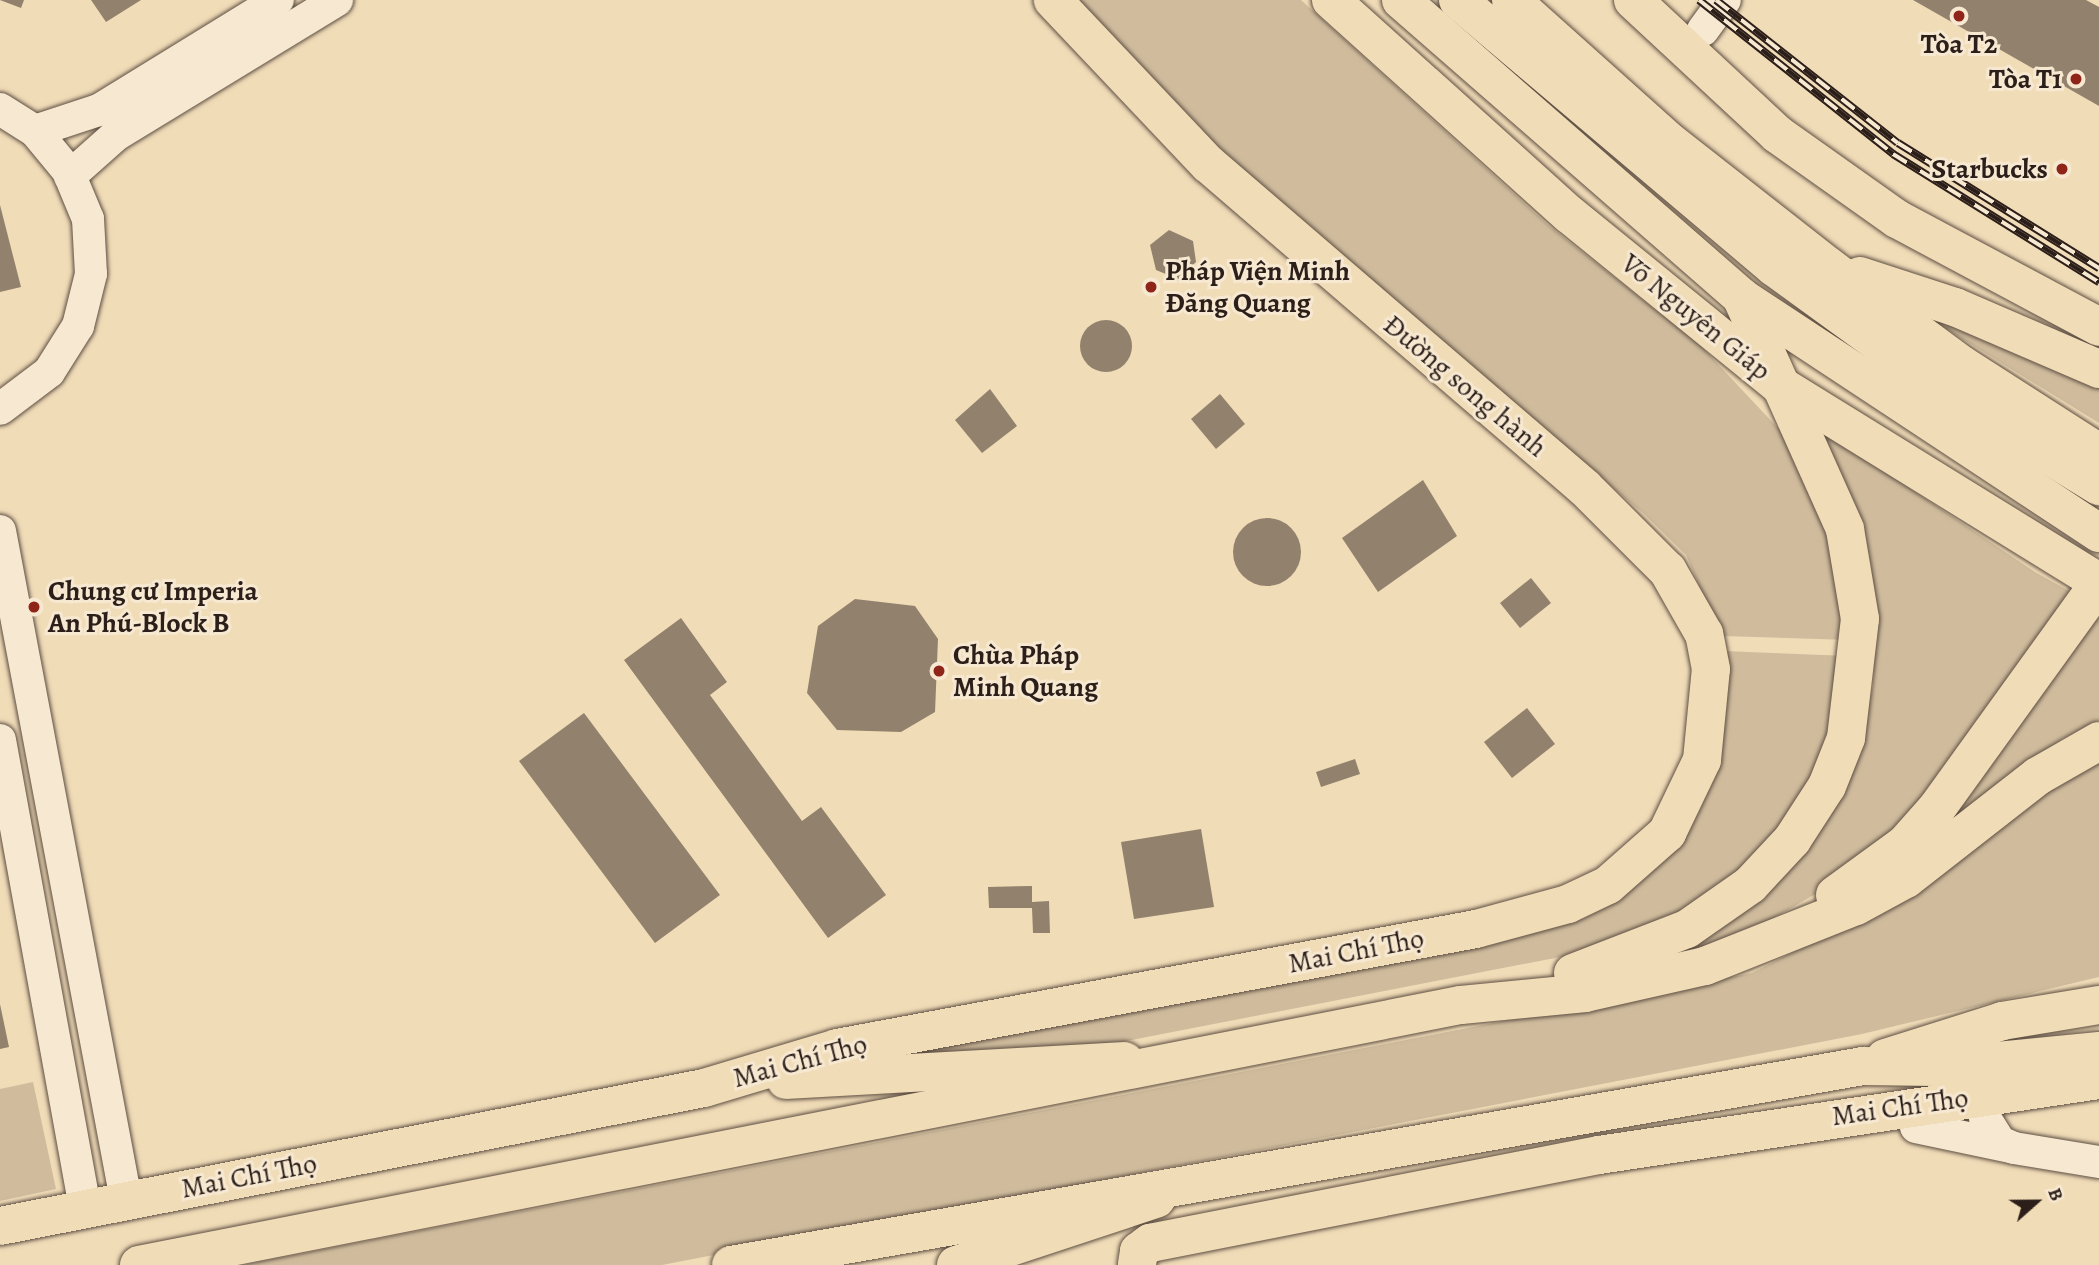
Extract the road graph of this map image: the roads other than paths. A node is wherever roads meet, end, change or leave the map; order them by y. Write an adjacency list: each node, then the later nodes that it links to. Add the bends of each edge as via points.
1 (278, 0): 12 (street, via 99,110)
2 (337, 0): 13 (street, via 116,135)
3 (1053, 0): 27 (main road, Đường song hành, via 1208,164)
4 (1331, 0): 14 (main road, Võ Nguyên Giáp)
5 (1401, 0): 15 (main road, Võ Nguyên Giáp)
6 (1458, 0): 24 (main road, via 1774,267 1946,392)
7 (1511, 0): 16 (main road, via 1671,143)
8 (1633, 0): 10 (main road)
9 (1667, 0): 10 (main road)
10 (1707, 28): 18 (main road, via 1743,73 1891,184 1978,240); 19 (main road, via 1777,134 1897,219)
11 (0, 109): 12 (street)
12 (35, 131): 13 (street)
13 (70, 176): 22 (street, via 88,219 91,274 78,327 49,372)
14 (1570, 215): 15 (main road); 21 (main road, Võ Nguyên Giáp)
15 (1653, 225): 17 (main road, Võ Nguyên Giáp)
16 (1828, 266): 20 (main road, via 1955,307); 23 (main road, via 1962,365)
17 (1741, 297): 21 (main road); 25 (main road, Võ Nguyên Giáp)
18 (2099, 302)
19 (2099, 327)
20 (2099, 369)
21 (1778, 384): 28 (main road, Võ Nguyên Giáp); 33 (main road, via 1845,529 1856,579 1856,686 1846,738 1827,786 1799,829 1750,885 1686,929)
22 (2, 411)
23 (2099, 453)
24 (2099, 486)
25 (2095, 530)
26 (0, 531): 29 (street)
27 (1637, 538): 43 (main road, Mai Chí Thọ, via 1668,571 1704,634 1710,715 1702,760 1667,833 1608,885 1568,904 1476,929 836,1048)
28 (2099, 582): 32 (main road, via 1971,767 1905,844)
29 (40, 736): 30 (street); 42 (street)
30 (0, 741): 40 (street)
31 (2099, 741): 32 (main road, via 2038,776 1906,879)
32 (1764, 944): 34 (main road, via 1585,993)
33 (1574, 972): 34 (main road); 37 (street, Mai Chí Thọ)
34 (1478, 1004): 38 (main road, Mai Chí Thọ)
35 (2099, 1005): 39 (main road, Mai Chí Thọ, via 1936,1040)
36 (2099, 1051): 39 (main road, Mai Chí Thọ, via 1936,1067)
37 (1120, 1061): 38 (main road, Mai Chí Thọ); 43 (main road, Mai Chí Thọ, via 999,1064)
38 (1182, 1064): 54 (main road, Mai Chí Thọ)
39 (1863, 1066): 49 (main road, Mai Chí Thọ)
40 (62, 1068): 42 (street, via 74,1096 82,1100); 51 (street)
41 (2099, 1080): 45 (main road, Mai Chí Thọ)
42 (105, 1085): 50 (street)
43 (704, 1088): 50 (main road, Mai Chí Thọ)
44 (2099, 1103): 45 (main road, Mai Chí Thọ)
45 (1983, 1106): 46 (main road, Mai Chí Thọ); 47 (street, via 2000,1142); 53 (main road, Mai Chí Thọ, via 1599,1155 1162,1241 1139,1251)
46 (1916, 1127): 47 (street); 53 (main road, Mai Chí Thọ, via 1596,1176)
47 (2014, 1148): 48 (street)
48 (2099, 1162)
49 (1203, 1179): 55 (main road, Mai Chí Thọ); 56 (main road, Mai Chí Thọ, via 1090,1225)
50 (126, 1200): 51 (main road, Mai Chí Thọ)
51 (85, 1209): 52 (main road, Mai Chí Thọ)
52 (0, 1226)
53 (1133, 1264)
54 (139, 1265)
55 (731, 1265)
56 (956, 1265)

